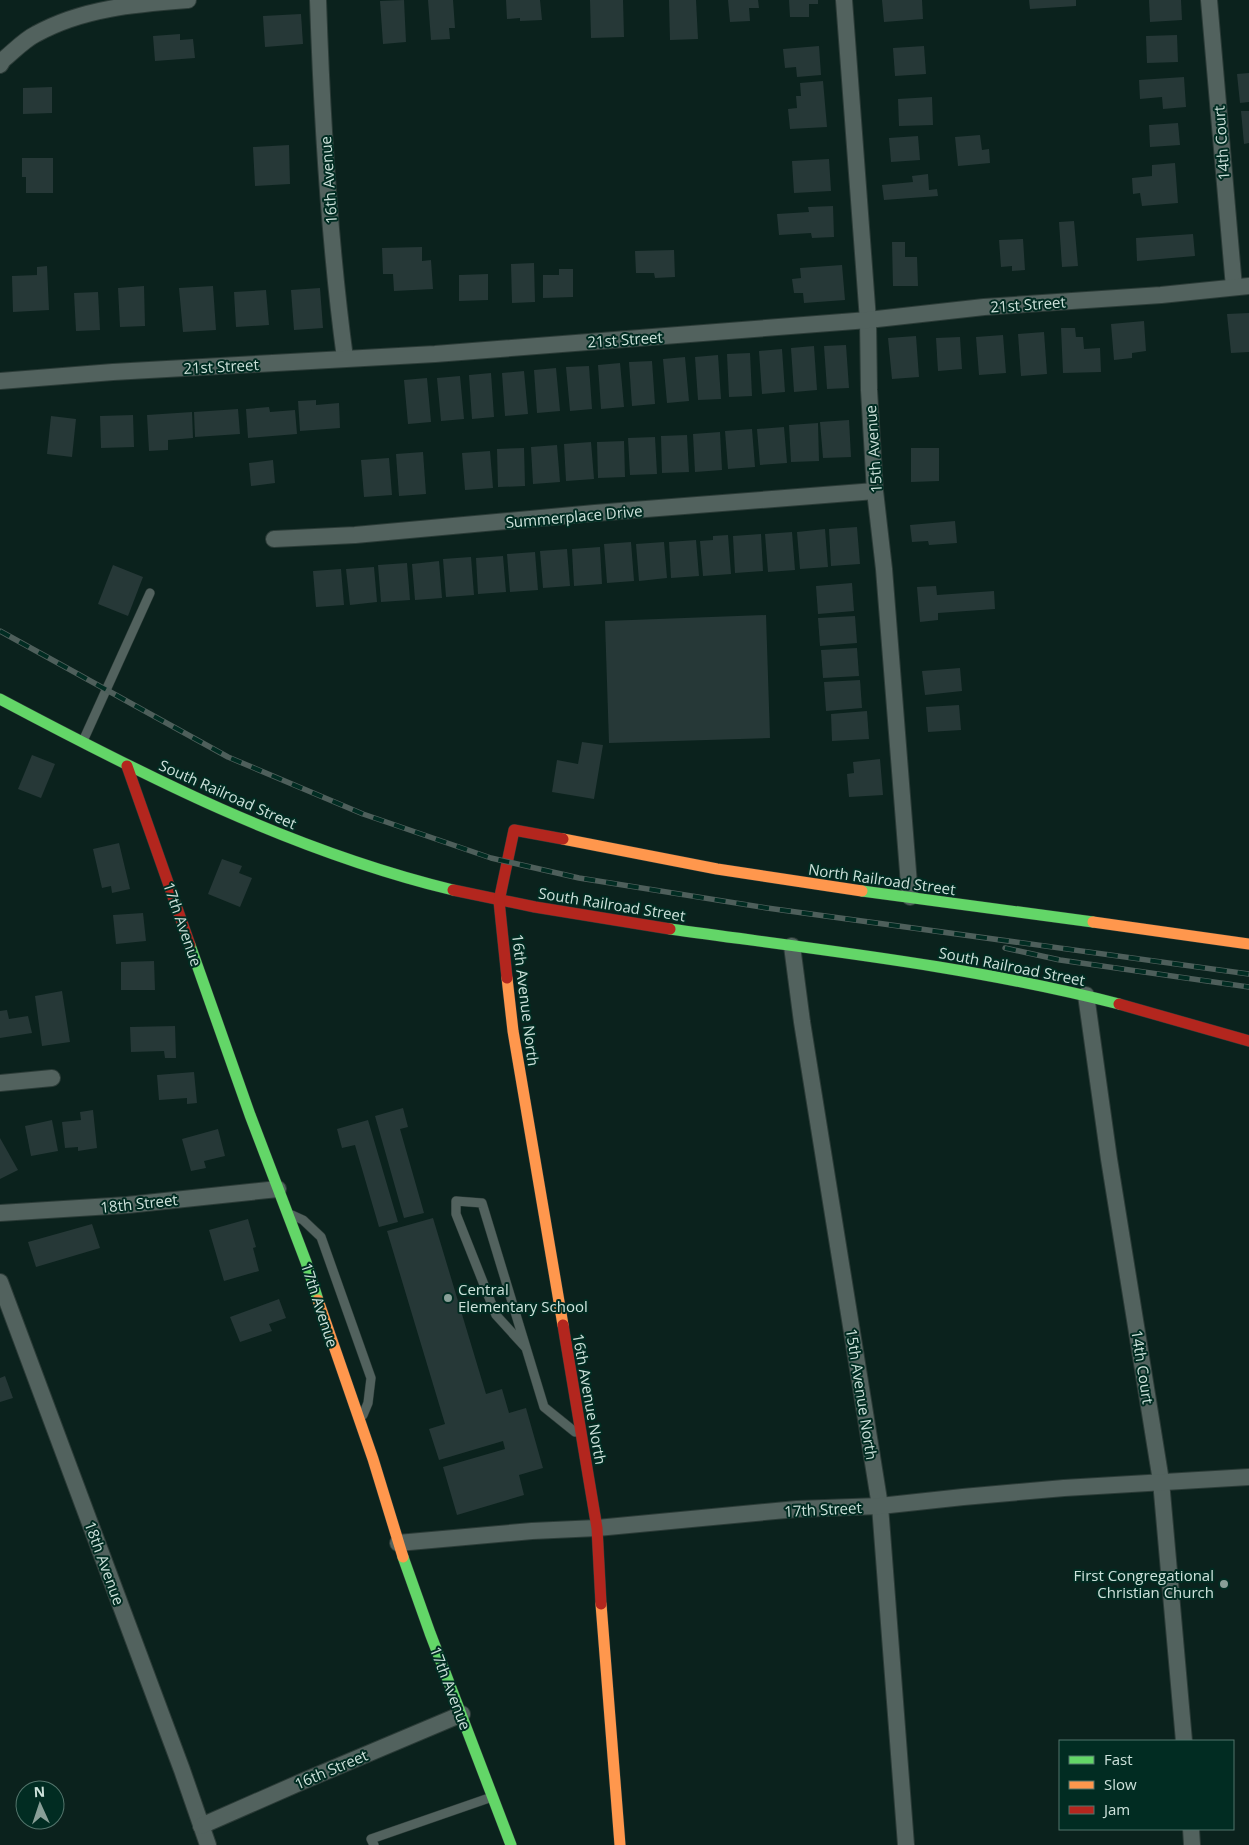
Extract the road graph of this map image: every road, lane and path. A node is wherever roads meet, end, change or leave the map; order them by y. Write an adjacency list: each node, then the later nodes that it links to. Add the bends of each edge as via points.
1 (188, 0): 5 (street, via 131,5 72,17 35,34)
2 (318, 0): 8 (street, 16th Avenue, via 332,230)
3 (844, 0): 7 (street, 15th Avenue)
4 (1209, 0): 6 (street, 14th Court)
5 (0, 65)
6 (1241, 286): 7 (street, 21st Street)
7 (868, 320): 8 (street, 21st Street, via 435,354); 10 (street, 15th Avenue)
8 (345, 358): 9 (street, 21st Street)
9 (0, 381)
10 (875, 492): 11 (street, Summerplace Drive); 16 (street, 15th Avenue)
11 (274, 539)
12 (150, 593): 14 (lane)
13 (0, 699): 14 (street, South Railroad Street)
14 (82, 742): 15 (street, South Railroad Street)
15 (127, 766): 17 (street, South Railroad Street, via 354,862 421,883); 24 (street, 17th Avenue)
16 (910, 897): 17 (street, North Railroad Street, via 717,869 514,830); 18 (street, North Railroad Street)
17 (499, 901): 19 (street, South Railroad Street); 30 (street, 16th Avenue North, via 513,1031)
18 (1249, 944)
19 (792, 946): 20 (street, South Railroad Street, via 949,968); 33 (street, 15th Avenue North)
20 (1086, 996): 21 (street, South Railroad Street); 32 (street, 14th Court)
21 (1249, 1041)
22 (52, 1078): 23 (street)
23 (0, 1083)
24 (278, 1189): 25 (street, 18th Street, via 127,1205); 26 (street, 17th Avenue)
25 (0, 1213)
26 (287, 1213): 29 (street, 17th Avenue); 29 (lane, via 303,1220 321,1236 371,1378 368,1403)
27 (0, 1282): 39 (street, 18th Avenue)
28 (526, 1348): 28 (lane, via 482,1203 456,1201 456,1214 496,1315); 30 (lane, via 544,1407)
29 (360, 1422): 35 (street, 17th Avenue)
30 (582, 1436): 34 (street, 16th Avenue North)
31 (1249, 1477): 32 (street, 17th Street)
32 (1161, 1481): 33 (street, 17th Street); 37 (street, 14th Court)
33 (880, 1506): 34 (street, 17th Street, via 797,1509); 45 (street, 15th Avenue North)
34 (597, 1528): 35 (street, 17th Street); 44 (street, 16th Avenue North)
35 (398, 1543): 36 (street, 17th Avenue)
36 (462, 1714): 38 (street, 17th Avenue); 39 (street, 16th Street)
37 (1184, 1740)
38 (492, 1797): 41 (street, 17th Avenue); 43 (lane, via 372,1840)
39 (201, 1826): 42 (street, 18th Avenue)
40 (1190, 1830): 46 (street)
41 (506, 1844)
42 (208, 1845)
43 (374, 1845)
44 (620, 1845)
45 (906, 1845)
46 (1192, 1845)

